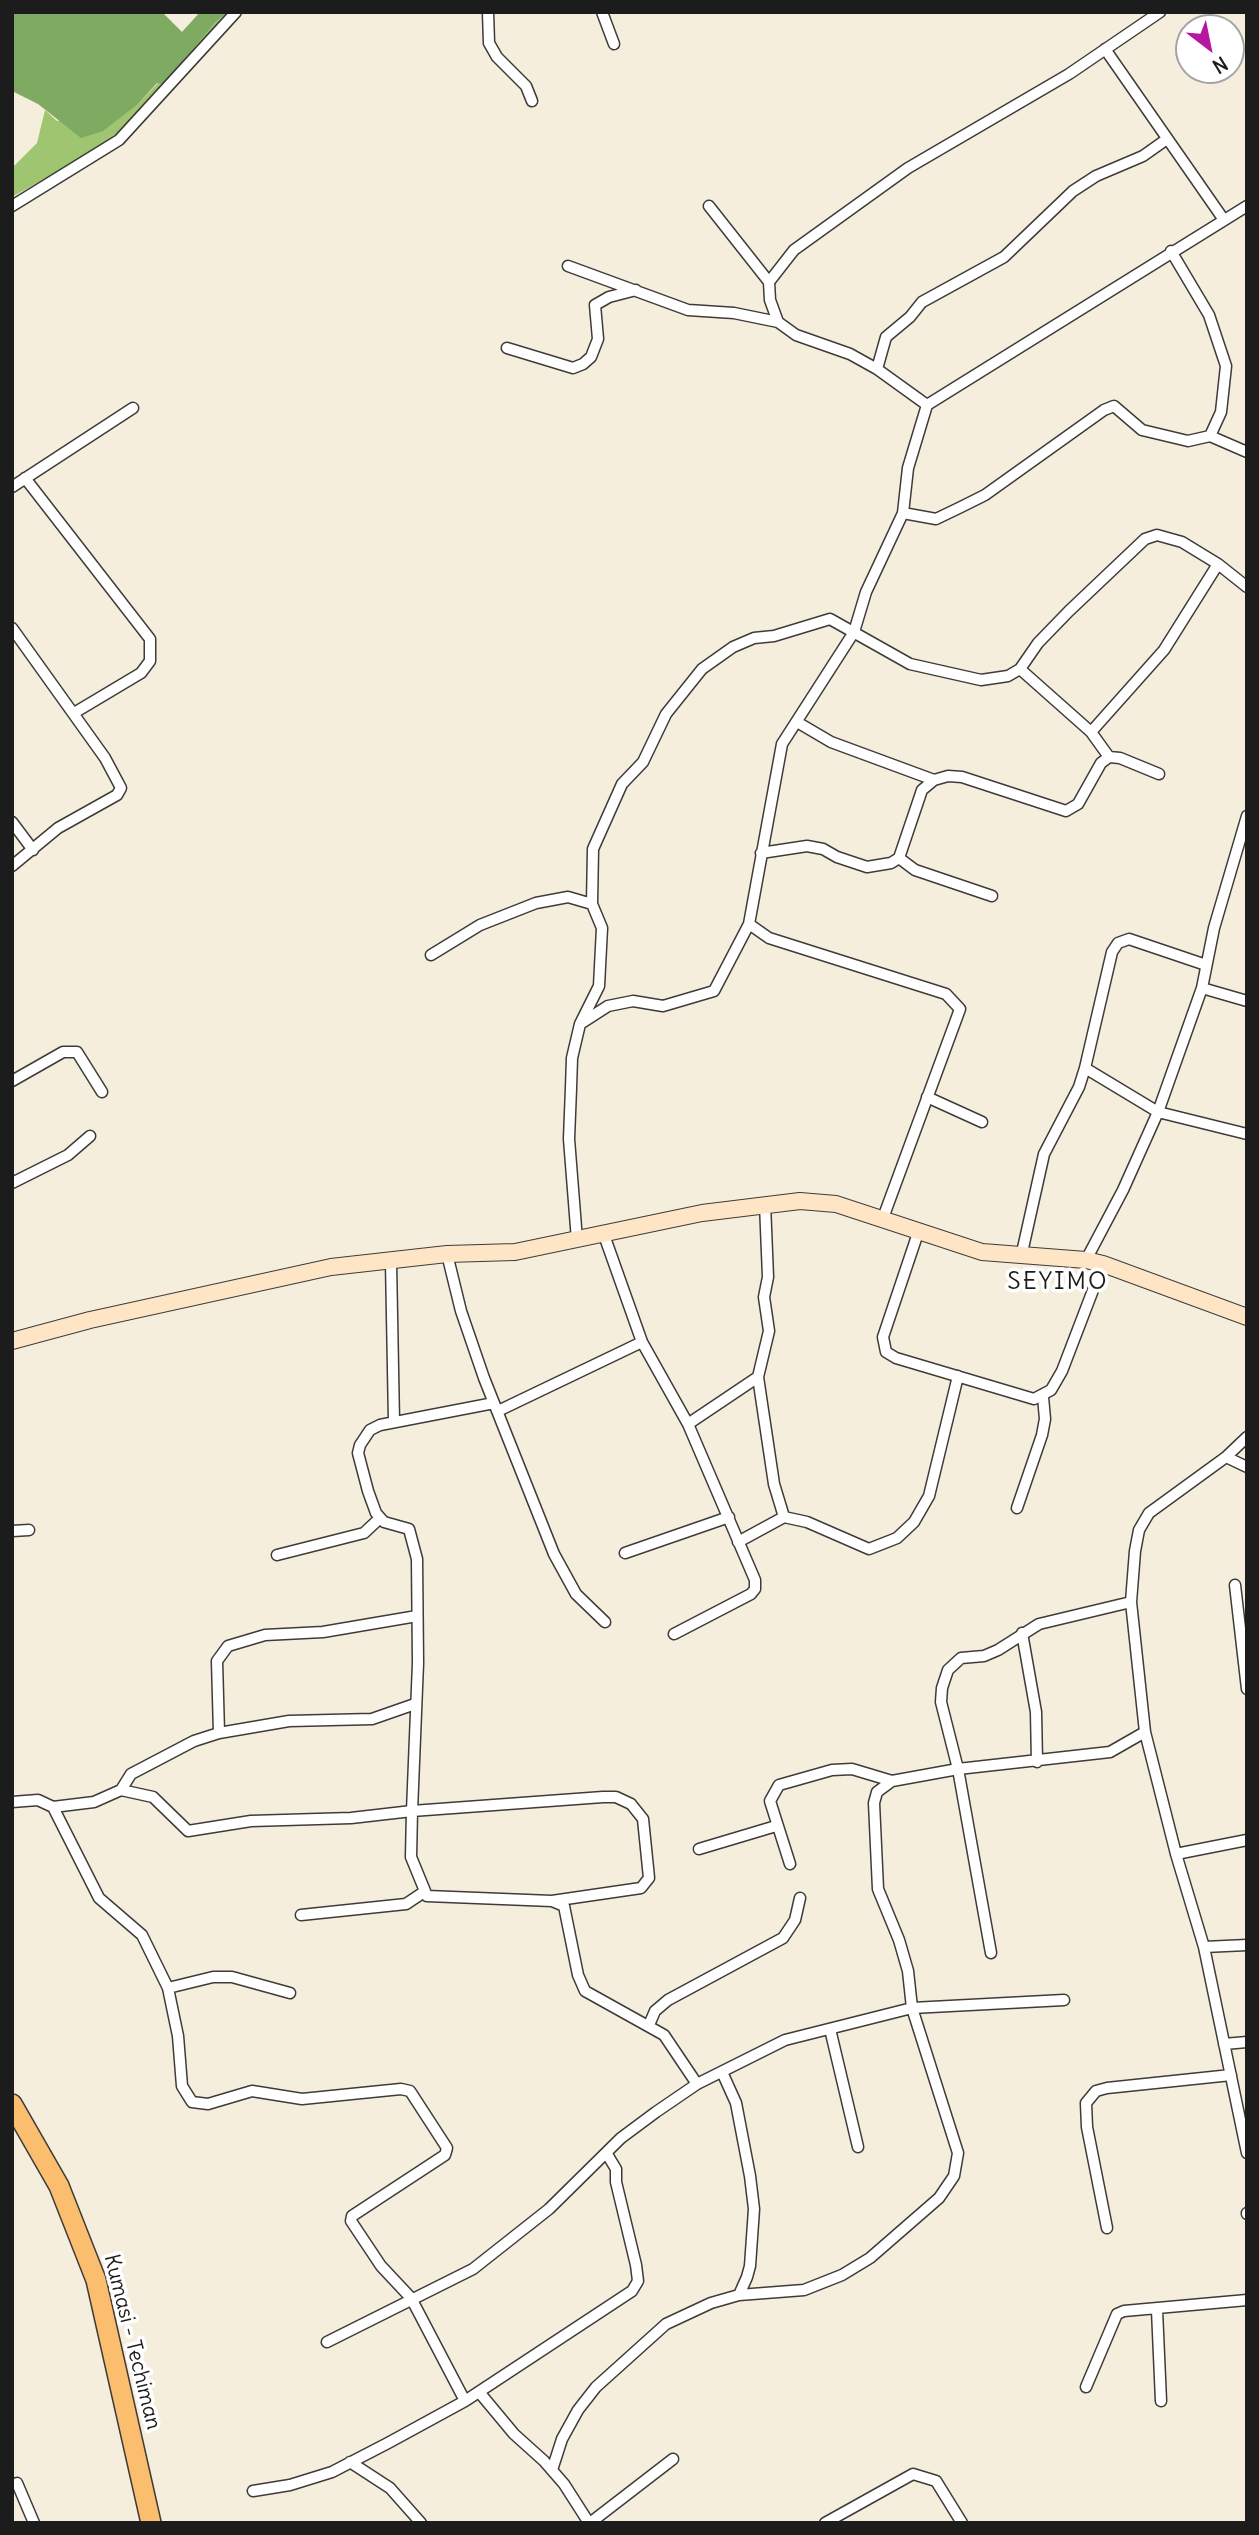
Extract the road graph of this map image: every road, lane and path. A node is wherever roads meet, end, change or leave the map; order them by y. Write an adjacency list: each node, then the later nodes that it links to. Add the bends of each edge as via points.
1 (236, 12): 9 (street, via 119,140)
2 (488, 12): 7 (street, via 489,43 526,86)
3 (602, 12): 5 (street)
4 (1160, 12): 6 (street)
5 (614, 44)
6 (1105, 48): 8 (street); 15 (street, via 908,168 794,250)
7 (532, 101)
8 (1167, 139): 12 (street); 19 (street, via 1073,191 1004,257 922,302 886,337)
9 (12, 206)
10 (709, 206): 15 (street)
11 (1247, 206): 12 (street)
12 (1224, 220): 13 (street)
13 (1171, 251): 20 (street); 22 (street, via 1209,315 1226,366 1221,412)
14 (568, 265): 16 (street)
15 (769, 282): 17 (street)
16 (636, 290): 17 (street, via 688,310); 18 (street, via 595,305 598,340 583,364 573,368)
17 (778, 322): 19 (street, via 796,335)
18 (508, 348)
19 (877, 369): 20 (street)
20 (927, 405): 26 (street, via 908,468)
21 (134, 408): 24 (street)
22 (1210, 436): 23 (street); 26 (street, via 1188,441 1142,430 1114,406 1109,407 985,495 936,519)
23 (1247, 452)
24 (25, 478): 25 (street); 32 (street, via 150,639 150,661 141,673)
25 (12, 487)
26 (903, 513): 30 (street, via 866,592)
27 (1218, 564): 28 (street); 31 (street, via 1169,537 1144,539 1038,643); 34 (street, via 1164,650)
28 (1247, 587)
29 (12, 628): 32 (street)
30 (854, 632): 31 (street, via 897,659 946,674 981,680); 33 (street); 45 (street, via 830,619 754,638 702,669 666,714 643,762 622,784 593,849)
31 (1020, 669): 34 (street)
32 (74, 713): 40 (street, via 121,788 117,795 58,828)
33 (797, 722): 37 (street, via 831,741); 41 (street, via 782,744)
34 (1091, 732): 35 (street)
35 (1109, 757): 36 (street); 37 (street, via 1078,804 1066,811 962,777)
36 (1159, 774)
37 (934, 780): 42 (street, via 922,790)
38 (1247, 816): 48 (street)
39 (12, 822): 40 (street)
40 (33, 850): 43 (street)
41 (761, 853): 42 (street, via 807,846 867,867); 46 (street)
42 (899, 858): 44 (street, via 915,870)
43 (12, 866)
44 (992, 896)
45 (592, 904): 47 (street, via 568,897 536,903 480,925); 51 (street, via 602,928 599,986)
46 (749, 924): 51 (street, via 714,991 663,1006 633,1001 608,1006); 55 (street, via 769,938 952,997 959,1015)
47 (431, 955)
48 (1206, 965): 49 (street); 52 (street, via 1129,939 1118,943 1112,952)
49 (1202, 988): 50 (street); 56 (street)
50 (1247, 1001)
51 (580, 1024): 65 (street, via 572,1058 569,1139)
52 (1085, 1068): 56 (street); 67 (street, via 1045,1154)
53 (12, 1081): 54 (street, via 63,1052 77,1052)
54 (102, 1092)
55 (927, 1097): 57 (street); 62 (street)
56 (1158, 1112): 58 (street); 68 (street)
57 (982, 1122)
58 (1247, 1134)
59 (90, 1136): 60 (street, via 68,1155)
60 (12, 1183)
61 (765, 1204): 62 (street, via 819,1202); 64 (street); 75 (street, via 768,1277 764,1297 769,1331)
62 (883, 1219): 63 (street)
63 (919, 1230): 67 (street, via 982,1252); 74 (street, via 883,1345 890,1356)
64 (604, 1235): 65 (street); 73 (street)
65 (576, 1240): 66 (street, via 514,1252)
66 (447, 1254): 69 (street); 77 (street, via 461,1311)
67 (1021, 1256): 68 (street)
68 (1086, 1260): 70 (street)
69 (391, 1262): 72 (street, via 294,1274); 78 (street)
70 (1103, 1264): 71 (street); 76 (street, via 1062,1371)
71 (1247, 1317)
72 (12, 1340)
73 (642, 1342): 77 (street); 79 (street)
74 (958, 1376): 76 (street, via 1034,1399); 85 (street, via 929,1496 905,1532 869,1549)
75 (758, 1377): 79 (street); 85 (street, via 774,1484)
76 (1043, 1397): 83 (street, via 1042,1435)
77 (496, 1407): 78 (street); 95 (street, via 554,1555 576,1594)
78 (394, 1422): 86 (street, via 370,1430 360,1444 368,1490)
79 (688, 1424): 84 (street)
80 (1247, 1437): 81 (street)
81 (1226, 1457): 82 (street); 93 (street, via 1149,1513 1139,1530)
82 (1247, 1466)
83 (1017, 1508)
84 (729, 1517): 89 (street); 90 (street)
85 (784, 1517): 89 (street)
86 (380, 1518): 91 (street, via 364,1533); 94 (street, via 404,1526 412,1534)
87 (29, 1530): 88 (street)
88 (12, 1531)
89 (738, 1542): 97 (street, via 755,1589)
90 (625, 1553)
91 (277, 1555)
92 (1235, 1585): 98 (street)
93 (1131, 1602): 96 (street, via 1049,1621); 100 (street)
94 (417, 1616): 99 (street); 101 (street, via 323,1632 265,1635 228,1646 217,1661)
95 (605, 1622)
96 (1022, 1633): 102 (street, via 1036,1712); 103 (street, via 984,1656 961,1658 948,1670 941,1702)
97 (674, 1634)
98 (1247, 1689)
99 (415, 1704): 101 (street, via 372,1719 289,1721); 108 (street)
100 (1145, 1732): 102 (street, via 1110,1752); 112 (street)
101 (219, 1733): 105 (street, via 131,1774)
102 (1037, 1762): 103 (street)
103 (958, 1769): 104 (street); 120 (street)
104 (892, 1781): 109 (street, via 852,1769 779,1785 770,1801); 124 (street, via 877,1792 874,1802 875,1862 878,1889 908,1971)
105 (121, 1790): 107 (street, via 94,1801); 108 (street, via 153,1797 188,1830 251,1821)
106 (12, 1802): 107 (street, via 38,1800)
107 (53, 1807): 121 (street, via 89,1883 110,1909 138,1929)
108 (412, 1811): 114 (street, via 411,1857); 116 (street, via 603,1797 631,1804 643,1819 649,1878 641,1888)
109 (776, 1826): 111 (street); 113 (street)
110 (1247, 1840): 112 (street)
111 (699, 1849)
112 (1176, 1854): 119 (street)
113 (790, 1864)
114 (424, 1892): 116 (street, via 431,1898); 117 (street, via 406,1904)
115 (800, 1898): 125 (street, via 795,1920 783,1938 668,2000 655,2011)
116 (552, 1902): 125 (street, via 564,1906 585,1991)
117 (301, 1915)
118 (1247, 1945): 119 (street)
119 (1204, 1947): 128 (street)
120 (991, 1954)
121 (168, 1988): 122 (street, via 232,1977); 139 (street, via 182,2086 192,2102 208,2104 252,2091 302,2099 410,2091 447,2148 446,2155 350,2219 381,2266)
122 (290, 1993)
123 (1064, 2000): 124 (street)
124 (912, 2008): 126 (street); 138 (street, via 958,2152 954,2176 939,2198 880,2250 842,2275 804,2290)
125 (649, 2025): 131 (street, via 671,2044)
126 (830, 2029): 129 (street, via 799,2035); 134 (street)
127 (1247, 2042): 128 (street)
128 (1224, 2045): 130 (street)
129 (722, 2072): 131 (street); 138 (street, via 736,2103 754,2209 751,2266)
130 (1231, 2075): 133 (street); 137 (street, via 1107,2088 1096,2091 1086,2103)
131 (697, 2084): 136 (street, via 621,2138)
132 (12, 2104): 153 (highway, Kumasi - Techiman, via 59,2186 96,2280)
133 (1244, 2125): 135 (street)
134 (858, 2147)
135 (1247, 2153)
136 (607, 2154): 139 (street, via 485,2261); 144 (street, via 616,2169 638,2281 622,2299)
137 (1107, 2228)
138 (739, 2295): 149 (street, via 666,2324 596,2386 562,2439)
139 (411, 2298): 142 (street); 145 (street)
140 (1247, 2300): 141 (street)
141 (1157, 2310): 143 (street, via 1117,2315); 146 (street)
142 (327, 2342)
143 (1086, 2387)
144 (479, 2392): 145 (street); 149 (street)
145 (466, 2400): 148 (street)
146 (1161, 2401)
147 (673, 2459): 155 (street)
148 (349, 2462): 151 (street, via 290,2485); 154 (street, via 390,2488)
149 (552, 2470): 155 (street)
150 (17, 2483): 152 (street)
151 (253, 2491)
152 (34, 2523)
153 (151, 2523)
154 (421, 2523)
155 (589, 2523)
156 (825, 2523): 157 (street, via 913,2474 936,2481)
157 (962, 2523)

